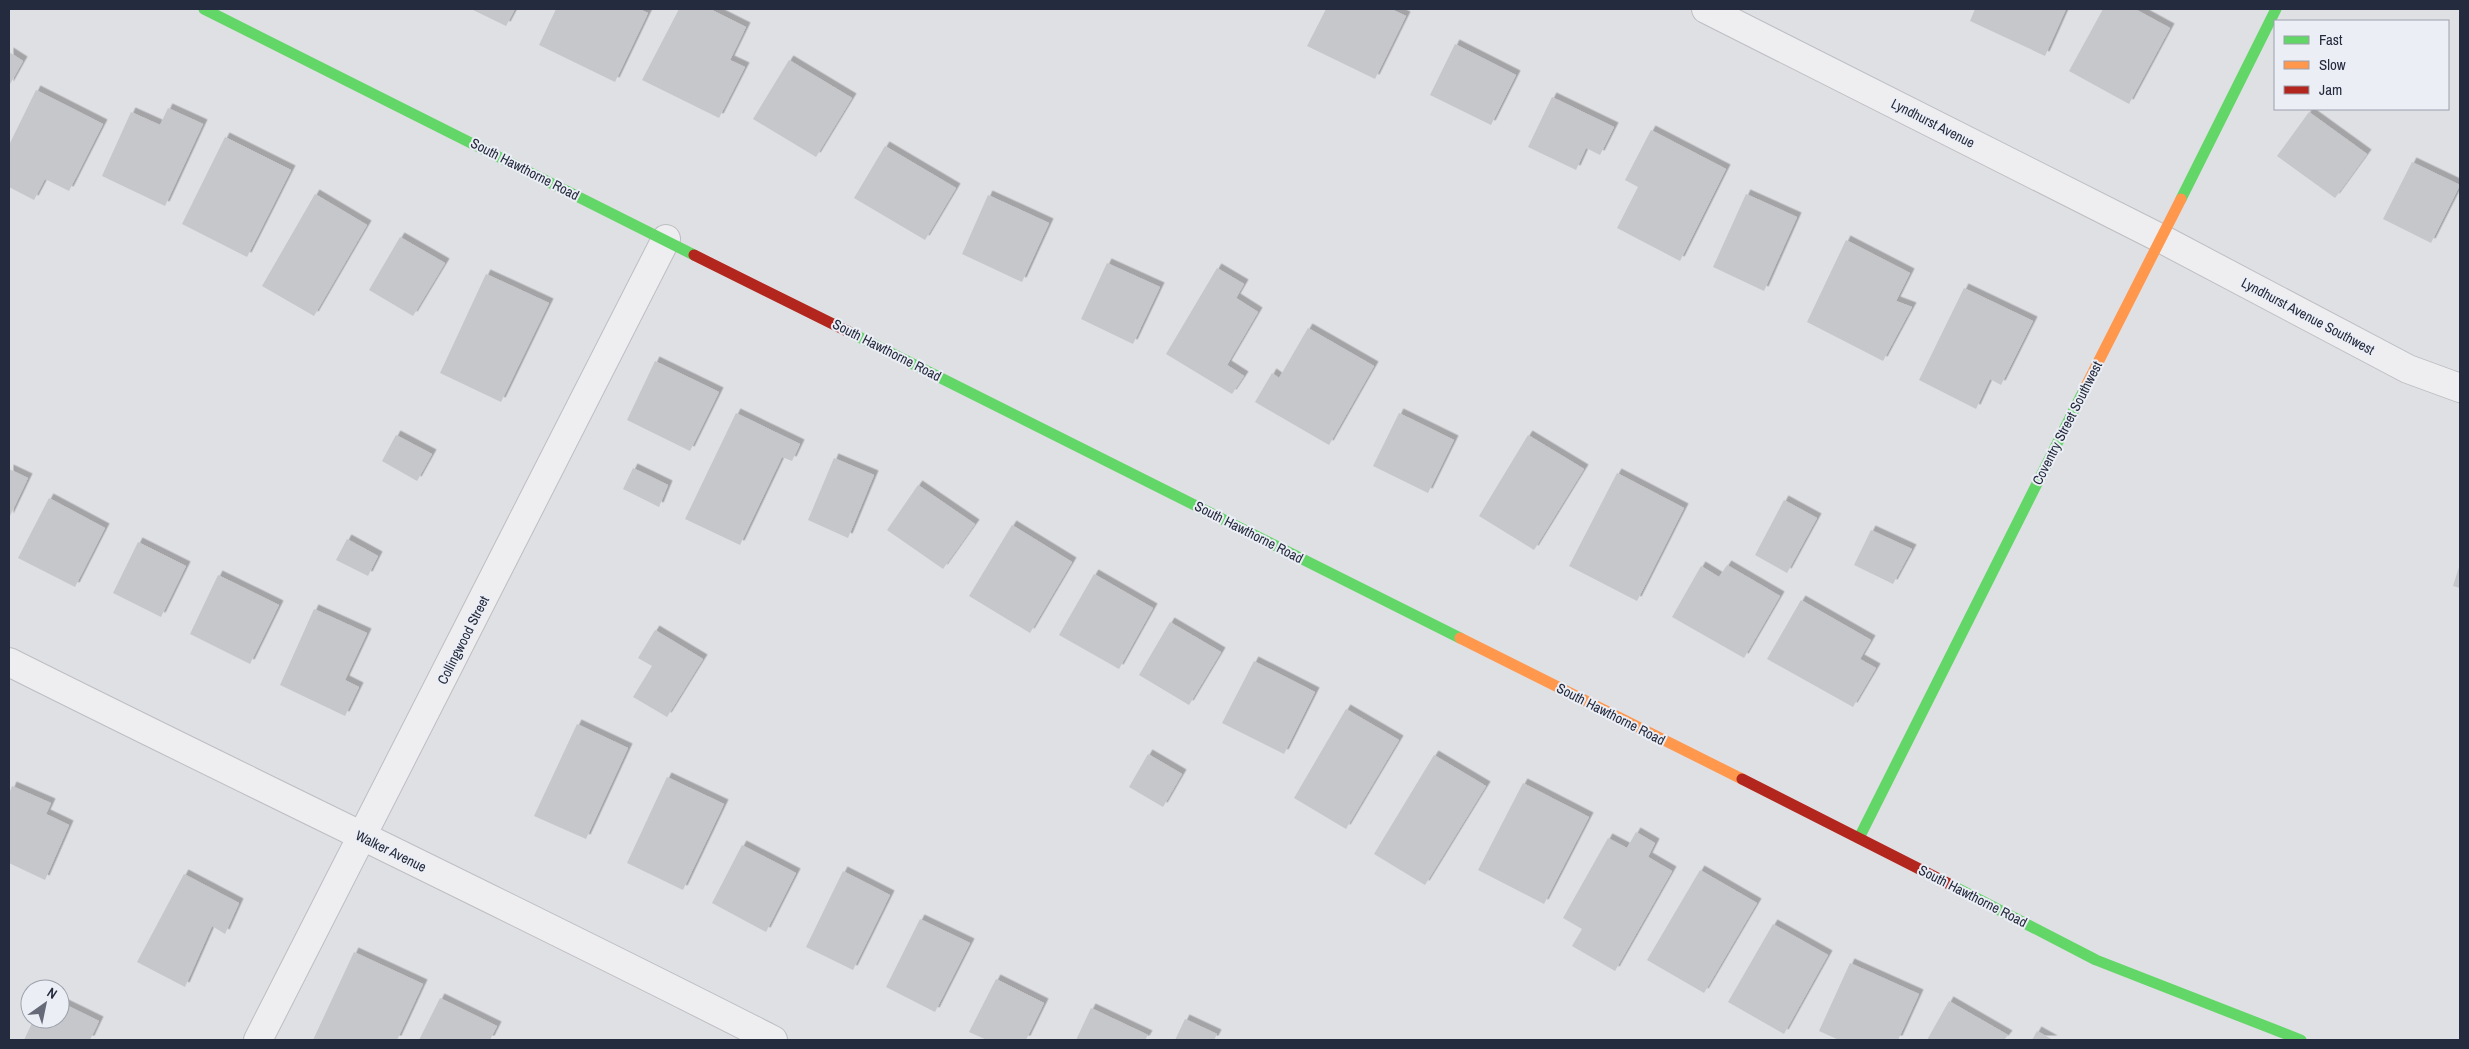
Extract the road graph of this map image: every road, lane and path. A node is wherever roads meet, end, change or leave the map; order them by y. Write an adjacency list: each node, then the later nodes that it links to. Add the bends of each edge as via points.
1 (204, 9): 5 (main road, South Hawthorne Road)
2 (1706, 9): 4 (street, Lyndhurst Avenue)
3 (2276, 9): 4 (main road, Coventry Street Southwest)
4 (2160, 238): 6 (street, Lyndhurst Avenue Southwest, via 2408,369); 9 (main road, Coventry Street Southwest)
5 (666, 239): 8 (street, Collingwood Street); 9 (main road, South Hawthorne Road)
6 (2460, 388)
7 (9, 662): 8 (street, Walker Avenue)
8 (363, 838): 10 (street, Collingwood Street); 11 (street, Walker Avenue, via 590,947)
9 (1859, 838): 12 (main road, South Hawthorne Road, via 2096,960)
10 (258, 1040)
11 (773, 1040)
12 (2301, 1040)

